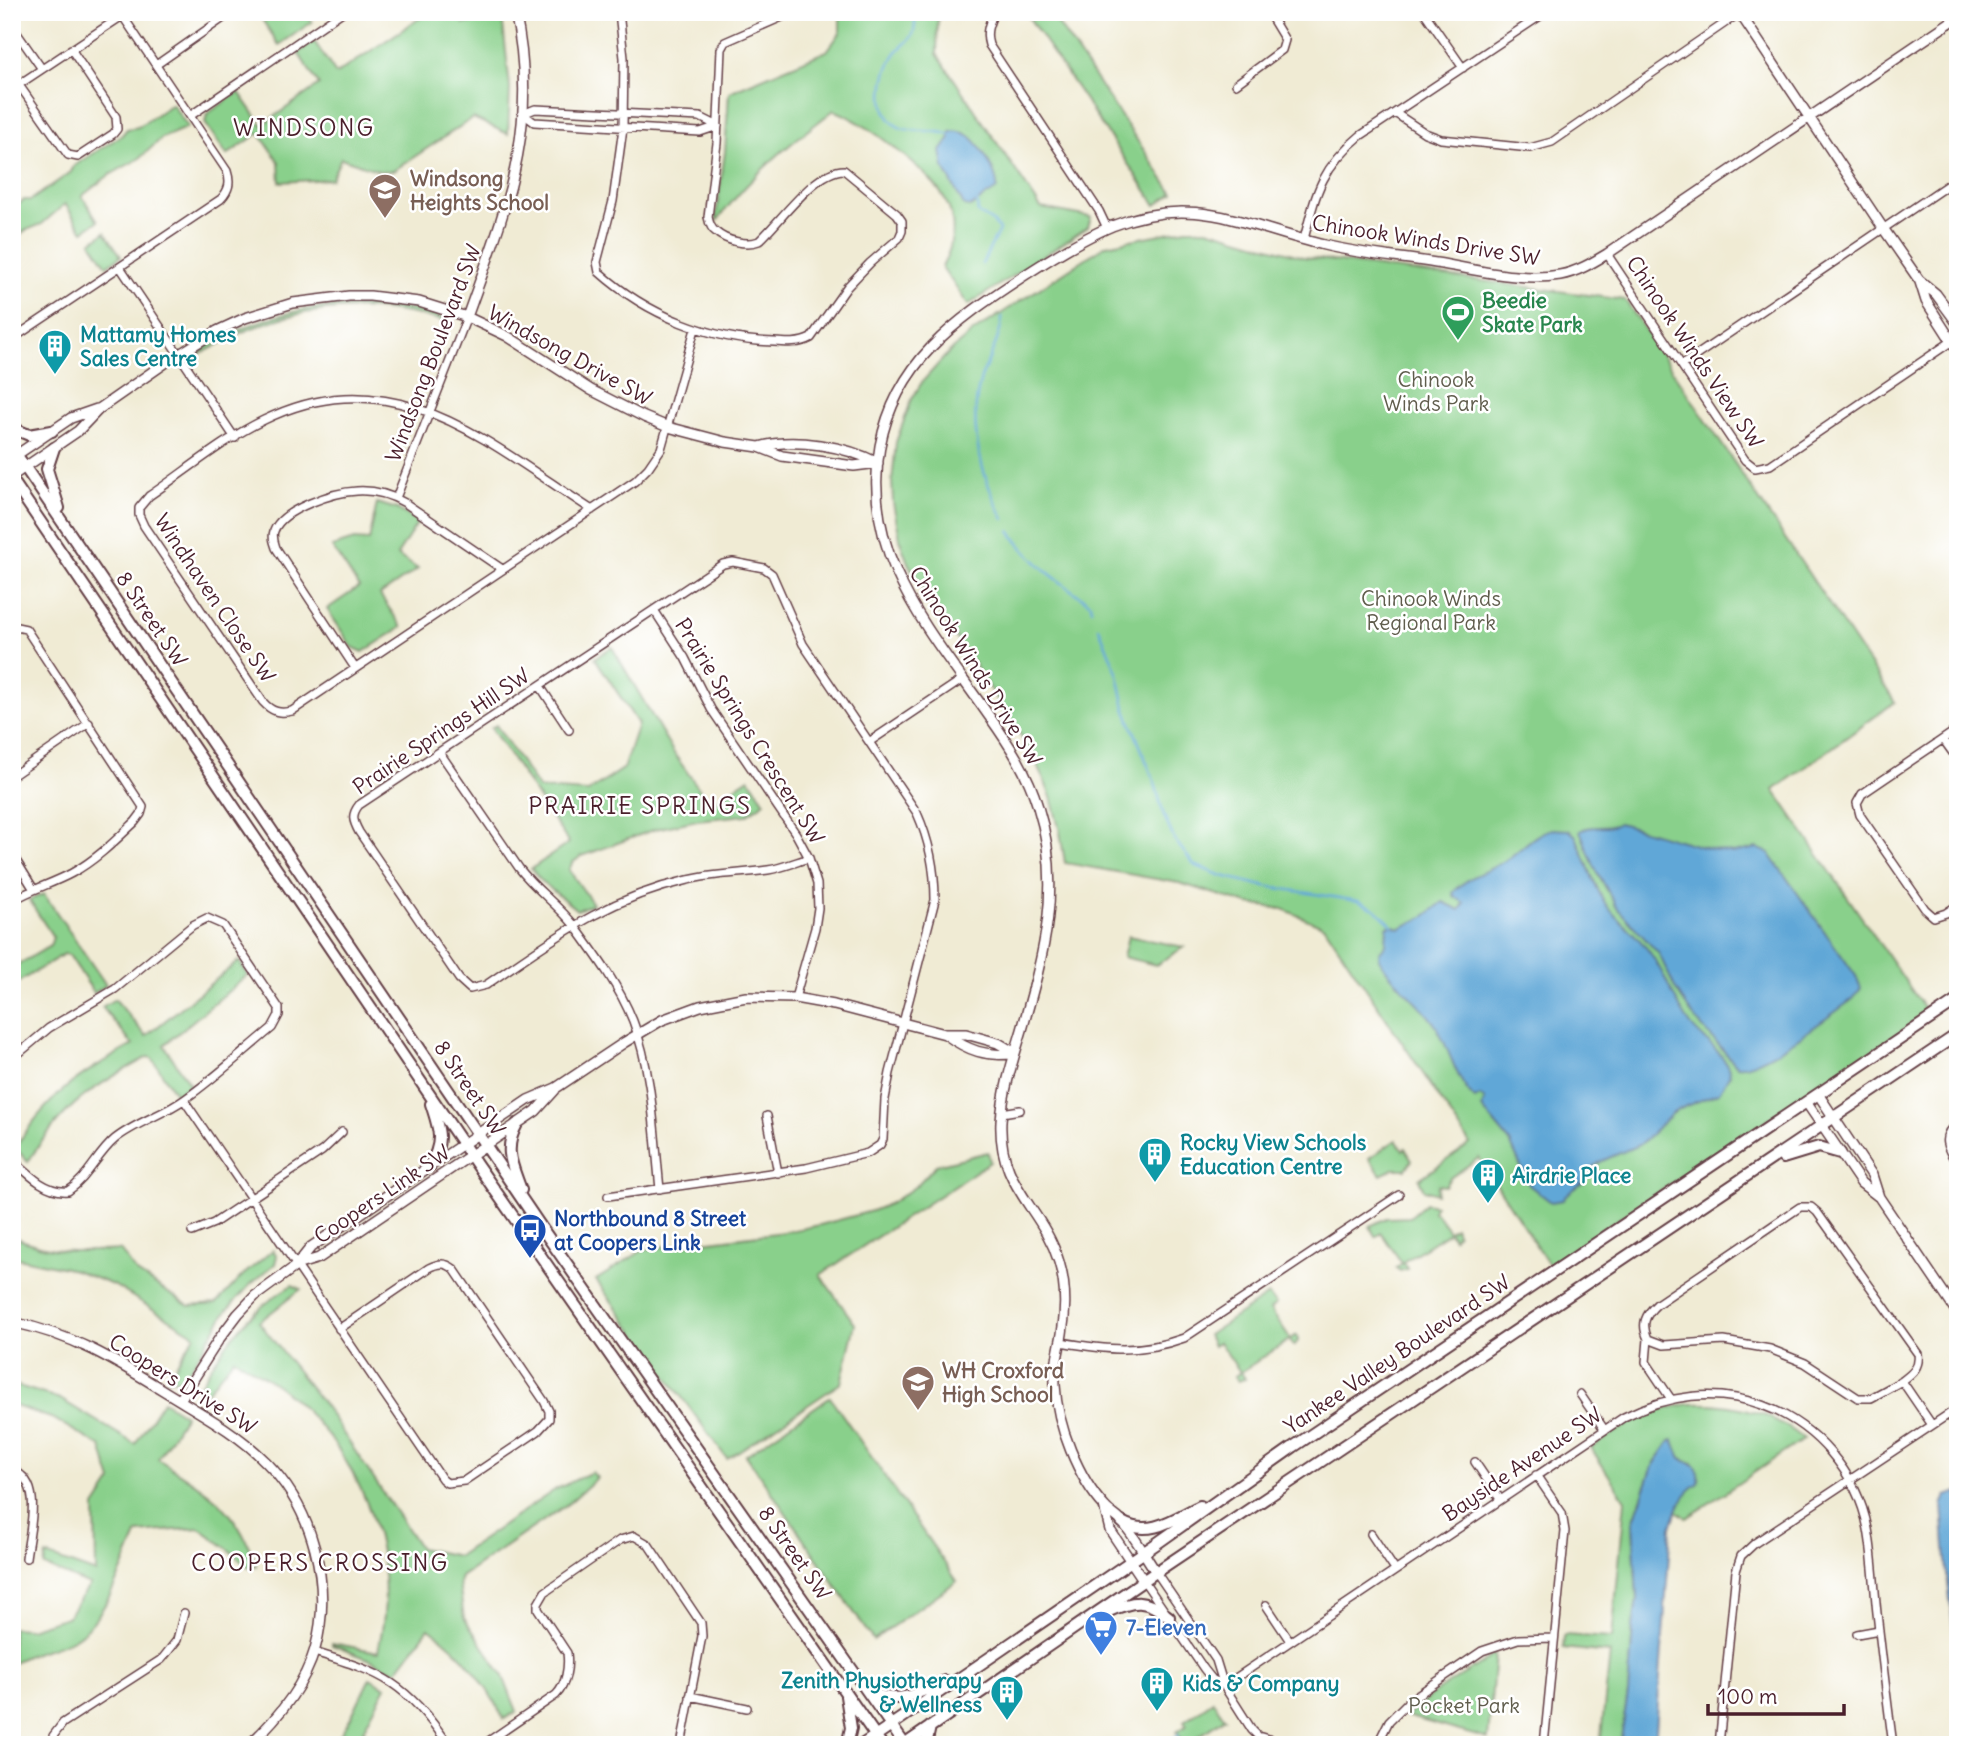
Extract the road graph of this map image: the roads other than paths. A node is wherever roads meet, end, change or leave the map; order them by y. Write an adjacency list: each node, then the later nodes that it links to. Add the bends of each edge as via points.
1 (232, 12): 15 (street)
2 (342, 12): 23 (street)
3 (515, 12): 22 (street, Windsong Boulevard SW)
4 (620, 12): 20 (street)
5 (787, 12): 25 (street, via 725,42)
6 (995, 12): 30 (street, via 988,25 989,45)
7 (1268, 12): 18 (street, via 1282,34 1282,50)
8 (1424, 12): 16 (street)
9 (1546, 12): 16 (street)
10 (124, 13): 14 (street); 15 (street)
11 (1740, 13): 21 (street, via 1541,146 1441,139); 24 (street)
12 (1958, 17): 24 (street, Chinook Winds Drive SW)
13 (12, 26): 17 (street)
14 (71, 50): 17 (street); 19 (street, via 116,117 113,134 78,157 68,155)
15 (156, 65): 23 (street)
16 (1463, 68): 21 (street)
17 (42, 69): 19 (street)
18 (1236, 83)
19 (16, 87)
20 (624, 113): 22 (street, via 535,109); 25 (street, via 700,117); 26 (street)
21 (1395, 113): 32 (street, via 1337,155 1321,182)
22 (523, 114): 26 (street, via 534,122); 36 (street, Windsong Boulevard SW, via 510,195)
23 (190, 116): 34 (street, via 227,171 227,192)
24 (1809, 118): 31 (street); 33 (street, Chinook Winds Drive SW)
25 (718, 127): 26 (street, via 700,132); 38 (street, via 708,217 716,233 741,243 759,242 812,187 837,170 851,174 897,214 902,231 847,287 811,338 803,342 750,342)
26 (624, 128): 38 (street, via 613,201 597,262 599,272 642,303)
27 (1958, 178): 31 (street)
28 (12, 186): 29 (street)
29 (12, 200)
30 (1107, 228): 32 (street, Chinook Winds Drive SW, via 1160,212 1195,211); 53 (street, Chinook Winds Drive SW, via 1047,260 939,338 900,387)
31 (1883, 228): 35 (street); 43 (street)
32 (1304, 239): 33 (street, Chinook Winds Drive SW, via 1533,276 1563,274)
33 (1607, 254): 43 (street, Chinook Winds View SW)
34 (120, 267): 39 (street); 42 (street)
35 (1919, 280): 37 (street); 40 (street, via 1926,301)
36 (467, 317): 42 (street, Windsong Drive SW, via 392,298 322,299 245,318); 45 (street, Windsong Boulevard SW); 46 (street, Windsong Drive SW, via 507,336 591,390)
37 (1958, 324)
38 (695, 329): 46 (street, Windhaven Close SW)
39 (12, 339)
40 (1955, 340): 41 (street); 43 (street, Chinook Winds View SW, via 1770,465 1755,468 1745,460)
41 (1958, 351)
42 (178, 354): 44 (street, Windsong Drive SW); 49 (street)
43 (1682, 365)
44 (99, 409): 48 (street, Windsong Drive SW, via 71,418); 51 (street, Windsong Drive SW)
45 (429, 411): 49 (street, Windhaven Close SW, via 380,398 317,401 263,420); 56 (street, Windsong Boulevard SW); 57 (street, Windhaven Close SW, via 454,422)
46 (668, 427): 50 (street, Windsong Drive SW); 57 (street, Windhaven Close SW, via 648,468)
47 (12, 428): 48 (main road, via 29,435)
48 (52, 431): 52 (street, Windsong Drive SW)
49 (234, 438): 62 (street, Windhaven Close SW, via 142,502 139,515 144,526 268,708 281,714 292,711)
50 (759, 447): 53 (street, Windsong Drive SW, via 782,456 854,466); 53 (street, Windsong Drive SW, via 784,442 856,452)
51 (54, 448): 54 (street, Windsong Drive SW); 58 (main road, via 48,461 48,480)
52 (14, 453): 54 (main road, 8 Street SW)
53 (878, 463): 63 (street, Chinook Winds Drive SW, via 879,523 885,546 914,606)
54 (26, 467): 55 (street, Windsong Drive SW); 58 (main road, 8 Street SW)
55 (12, 478): 86 (main road, 8 Street SW)
56 (396, 498): 59 (street); 62 (street, via 370,491 338,493 280,522 273,538 275,548)
57 (592, 510): 59 (street, Windhaven Close SW)
58 (68, 531): 99 (main road, 8 Street SW)
59 (502, 569): 62 (street, Windhaven Close SW)
60 (654, 610): 64 (street, Prairie Springs Hill SW); 69 (street, Prairie Springs Crescent SW, via 723,564 769,570 803,644); 74 (street, Prairie Springs Crescent SW, via 711,709)
61 (12, 626): 65 (street, via 26,629)
62 (355, 668)
63 (963, 679): 69 (street); 84 (street, Chinook Winds Drive SW, via 1024,771 1049,858 1051,906)
64 (540, 686): 67 (street); 70 (street, Prairie Springs Hill SW)
65 (89, 723): 72 (street); 75 (street, via 141,801 141,814 82,867)
66 (1958, 729): 68 (street)
67 (569, 730)
68 (1943, 739): 71 (street); 77 (street, via 1862,794 1857,803 1860,815 1925,909 1934,917)
69 (869, 743): 81 (street, Prairie Springs Crescent SW, via 917,813 935,876 931,922)
70 (440, 752): 78 (street, via 530,882); 78 (street, Prairie Springs Hill SW, via 359,805 353,819 459,979 470,989 486,985)
71 (1958, 760)
72 (12, 776)
73 (12, 853): 75 (street)
74 (809, 858): 78 (street, via 767,870 709,875 659,887); 79 (street, Prairie Springs Crescent SW, via 818,908)
75 (33, 888): 76 (street)
76 (12, 901)
77 (1958, 905)
78 (573, 925): 83 (street, via 617,989)
79 (795, 998): 81 (street); 83 (street, via 757,996 721,1001 682,1012)
80 (1958, 1000): 88 (main road, Yankee Valley Boulevard SW)
81 (903, 1024): 84 (street, via 945,1034 961,1045 997,1056); 108 (street, Prairie Springs Crescent SW, via 885,1099 880,1145 869,1153)
82 (1958, 1034): 94 (main road)
83 (637, 1035): 87 (street); 109 (street, via 646,1071)
84 (1015, 1054): 92 (street, Chinook Winds Drive SW)
85 (12, 1059): 89 (street, via 49,1028 115,989 207,918 223,925 275,1001 279,1015 272,1028)
86 (425, 1088): 100 (main road, 8 Street SW); 106 (main road, via 440,1143)
87 (556, 1088): 96 (street, Coopers Link SW, via 543,1105); 99 (street, Coopers Link SW, via 528,1100)
88 (1818, 1094): 90 (main road, Yankee Valley Boulevard SW); 94 (street)
89 (184, 1100): 104 (street, via 114,1140 68,1191 51,1189); 113 (street)
90 (1806, 1102): 97 (street); 133 (main road, Yankee Valley Boulevard SW)
91 (1020, 1110): 92 (street)
92 (1002, 1114): 121 (street, Chinook Winds Drive SW, via 1006,1165 1052,1242 1060,1264 1065,1306)
93 (767, 1116): 108 (street)
94 (1834, 1118): 97 (main road); 112 (street, via 1872,1175)
95 (1958, 1123): 105 (street, via 1945,1138)
96 (517, 1124): 101 (street, Coopers Link SW); 114 (main road, via 508,1148)
97 (1822, 1126): 102 (street); 107 (main road)
98 (342, 1132): 113 (street, via 322,1152)
99 (478, 1134): 100 (street, Coopers Link SW); 101 (main road, 8 Street SW)
100 (463, 1144): 103 (main road, 8 Street SW); 106 (street, Coopers Link SW)
101 (485, 1145): 103 (street, Coopers Link SW); 114 (main road, 8 Street SW)
102 (1840, 1153): 107 (main road, via 1809,1148); 112 (street, via 1861,1183)
103 (471, 1155): 116 (street, Coopers Link SW, via 319,1258); 155 (main road, 8 Street SW)
104 (12, 1159)
105 (1958, 1165)
106 (429, 1167): 116 (street, Coopers Link SW, via 311,1247)
107 (1755, 1171): 142 (main road)
108 (778, 1173): 109 (street)
109 (660, 1189): 111 (street)
110 (1399, 1195): 121 (street, via 1184,1338 1130,1351)
111 (608, 1196)
112 (1879, 1197): 117 (street)
113 (251, 1199): 115 (street); 116 (street)
114 (525, 1203): 156 (main road, 8 Street SW)
115 (192, 1232)
116 (296, 1266): 119 (street); 125 (street, Coopers Link SW, via 238,1314)
117 (1958, 1314)
118 (12, 1322): 125 (street, Coopers Drive SW, via 72,1338)
119 (339, 1329): 119 (street, via 447,1483 464,1481 549,1419 544,1401 448,1265 429,1268)
120 (1648, 1339): 122 (street, via 1664,1345 1724,1341 1770,1349 1805,1363 1858,1398 1871,1398); 122 (street, via 1644,1323 1657,1304 1800,1208 1811,1207 1918,1354 1914,1372); 124 (street, via 1646,1362)
121 (1060, 1342): 135 (street, Chinook Winds Drive SW, via 1055,1382 1062,1427 1076,1463)
122 (1902, 1381): 127 (street)
123 (1580, 1394): 128 (street)
124 (1671, 1399): 128 (street, Bayside Avenue SW, via 1642,1408); 132 (street, Bayside Avenue SW, via 1731,1397 1770,1408 1807,1430)
125 (180, 1400): 152 (street, Coopers Drive SW, via 266,1461 299,1507 318,1564 320,1615)
126 (1958, 1408): 127 (street)
127 (1932, 1425): 132 (street)
128 (1604, 1429): 131 (street, Bayside Avenue SW)
129 (1475, 1462): 134 (street)
130 (12, 1470): 139 (street, via 26,1478 32,1490)
131 (1536, 1475): 134 (street, Bayside Avenue SW); 150 (street, via 1562,1513 1564,1524)
132 (1850, 1480): 148 (street, Bayside Avenue SW, via 1868,1529); 174 (street, via 1741,1556)
133 (1236, 1487): 136 (main road, via 1153,1528); 138 (main road, Yankee Valley Boulevard SW)
134 (1500, 1499): 141 (street, Bayside Avenue SW)
135 (1103, 1506): 136 (street, Chinook Winds Drive SW); 140 (street, Chinook Winds Drive SW, via 1110,1530)
136 (1122, 1522): 138 (street, Chinook Winds Drive SW)
137 (1371, 1534): 141 (street)
138 (1143, 1553): 140 (main road, Yankee Valley Boulevard SW); 142 (street, Chinook Winds Drive SW)
139 (26, 1558)
140 (1130, 1561): 143 (street, Chinook Winds Drive SW); 153 (main road, Yankee Valley Boulevard SW)
141 (1395, 1570): 151 (street, Bayside Avenue SW)
142 (1156, 1572): 143 (main road); 154 (street, via 1216,1660)
143 (1144, 1581): 146 (street); 147 (main road)
144 (1266, 1605): 151 (street)
145 (184, 1613): 162 (street, via 177,1640 162,1659 63,1723 53,1736)
146 (1169, 1617): 147 (main road, via 1141,1602); 154 (street, via 1204,1669)
147 (1080, 1626): 160 (main road)
148 (1879, 1630): 149 (street); 175 (street, Bayside Avenue SW)
149 (1857, 1634)
150 (1554, 1638): 172 (street, via 1518,1639 1482,1651 1410,1700 1389,1721); 173 (street)
151 (1290, 1641): 154 (street, Bayside Avenue SW)
152 (314, 1652): 163 (street, Coopers Drive SW, via 287,1704); 164 (street, via 396,1684 422,1708)
153 (970, 1669): 156 (main road, via 910,1696 889,1699); 159 (main road, Yankee Valley Boulevard SW)
154 (1223, 1686): 171 (street, via 1254,1733)
155 (845, 1690): 161 (main road, 8 Street SW); 167 (main road, via 851,1728)
156 (869, 1692): 159 (main road, 8 Street SW)
157 (690, 1696): 158 (street); 165 (street, via 701,1623 648,1544 627,1536 540,1597 538,1609 567,1653 564,1685); 166 (street)
158 (747, 1707)
159 (892, 1725): 161 (main road, Yankee Valley Boulevard SW); 169 (main road, 8 Street SW)
160 (930, 1727): 169 (main road); 170 (main road)
161 (879, 1740): 168 (main road, Yankee Valley Boulevard SW)
162 (55, 1745)
163 (249, 1745)
164 (449, 1745)
165 (483, 1745)
166 (681, 1745)
167 (847, 1745)
168 (862, 1745)
169 (904, 1745)
170 (926, 1745)
171 (1288, 1745)
172 (1377, 1745)
173 (1544, 1745)
174 (1719, 1745)
175 (1893, 1745)

